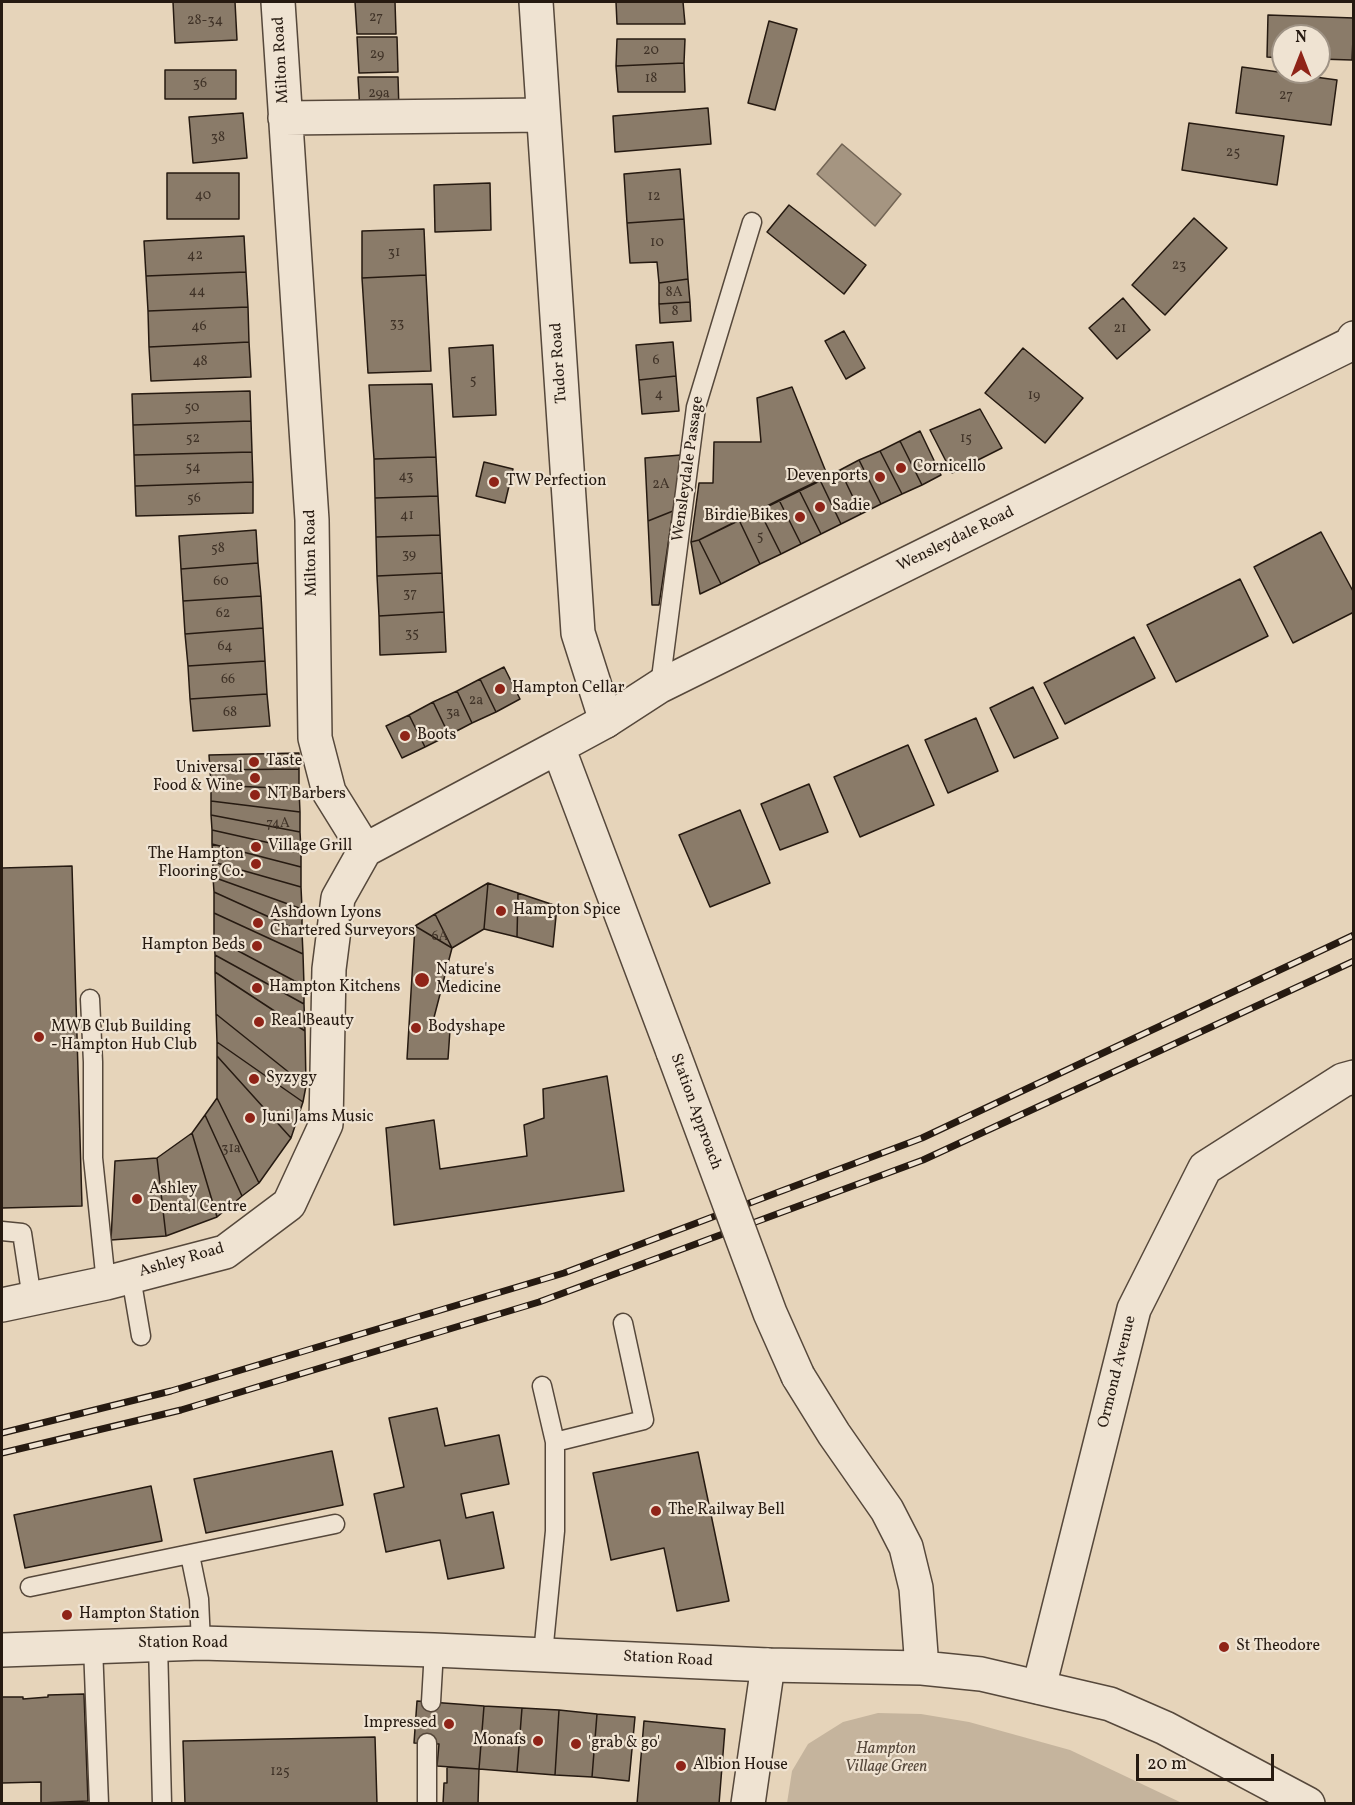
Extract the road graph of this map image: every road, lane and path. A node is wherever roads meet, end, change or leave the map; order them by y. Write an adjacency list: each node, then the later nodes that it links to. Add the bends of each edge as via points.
1 (278, 2): 4 (street, Milton Road)
2 (537, 2): 3 (street, Tudor Road)
3 (543, 115): 4 (street, Milton Road); 8 (street, Tudor Road, via 578,633)
4 (285, 118): 10 (street, Milton Road, via 312,520 315,738 329,792)
5 (752, 222): 7 (lane, Wensleydale Passage, via 696,407)
6 (1352, 342): 7 (street, Wensleydale Road)
7 (660, 686): 8 (street, Wensleydale Road)
8 (606, 721): 9 (street, Wensleydale Road)
9 (558, 747): 10 (street); 30 (street, Station Approach, bridge, via 770,1314 798,1376 887,1510 906,1547 916,1588)
10 (365, 850): 14 (street, Ashley Road, via 338,898 329,969 326,1124 289,1204 225,1252)
11 (90, 999): 14 (lane, via 93,1158)
12 (1353, 1077): 31 (street, Ormond Avenue, via 1205,1168 1134,1309)
13 (2, 1231): 15 (lane, via 22,1233)
14 (118, 1280): 15 (street, Ashley Road); 17 (lane)
15 (17, 1302)
16 (623, 1323): 19 (lane, via 644,1420)
17 (141, 1336)
18 (542, 1386): 19 (lane)
19 (555, 1442): 28 (lane, via 555,1531)
20 (335, 1524): 21 (lane)
21 (190, 1555): 22 (lane); 23 (lane, via 199,1599)
22 (30, 1587)
23 (201, 1643): 24 (street, Station Road); 27 (street, Station Road)
24 (158, 1644): 25 (street, Station Road); 35 (lane)
25 (93, 1646): 26 (street, Station Road); 34 (lane)
26 (2, 1650)
27 (434, 1650): 28 (street, Station Road); 32 (lane)
28 (543, 1654): 29 (street, Station Road)
29 (768, 1665): 30 (street, Station Road); 37 (street)
30 (922, 1668): 31 (street, Station Road, via 981,1674)
31 (1039, 1687): 38 (street, Station Road, via 1119,1708)
32 (431, 1702)
33 (427, 1743): 36 (lane)
34 (99, 1803)
35 (162, 1803)
36 (427, 1803)
37 (748, 1803)
38 (1308, 1803)

